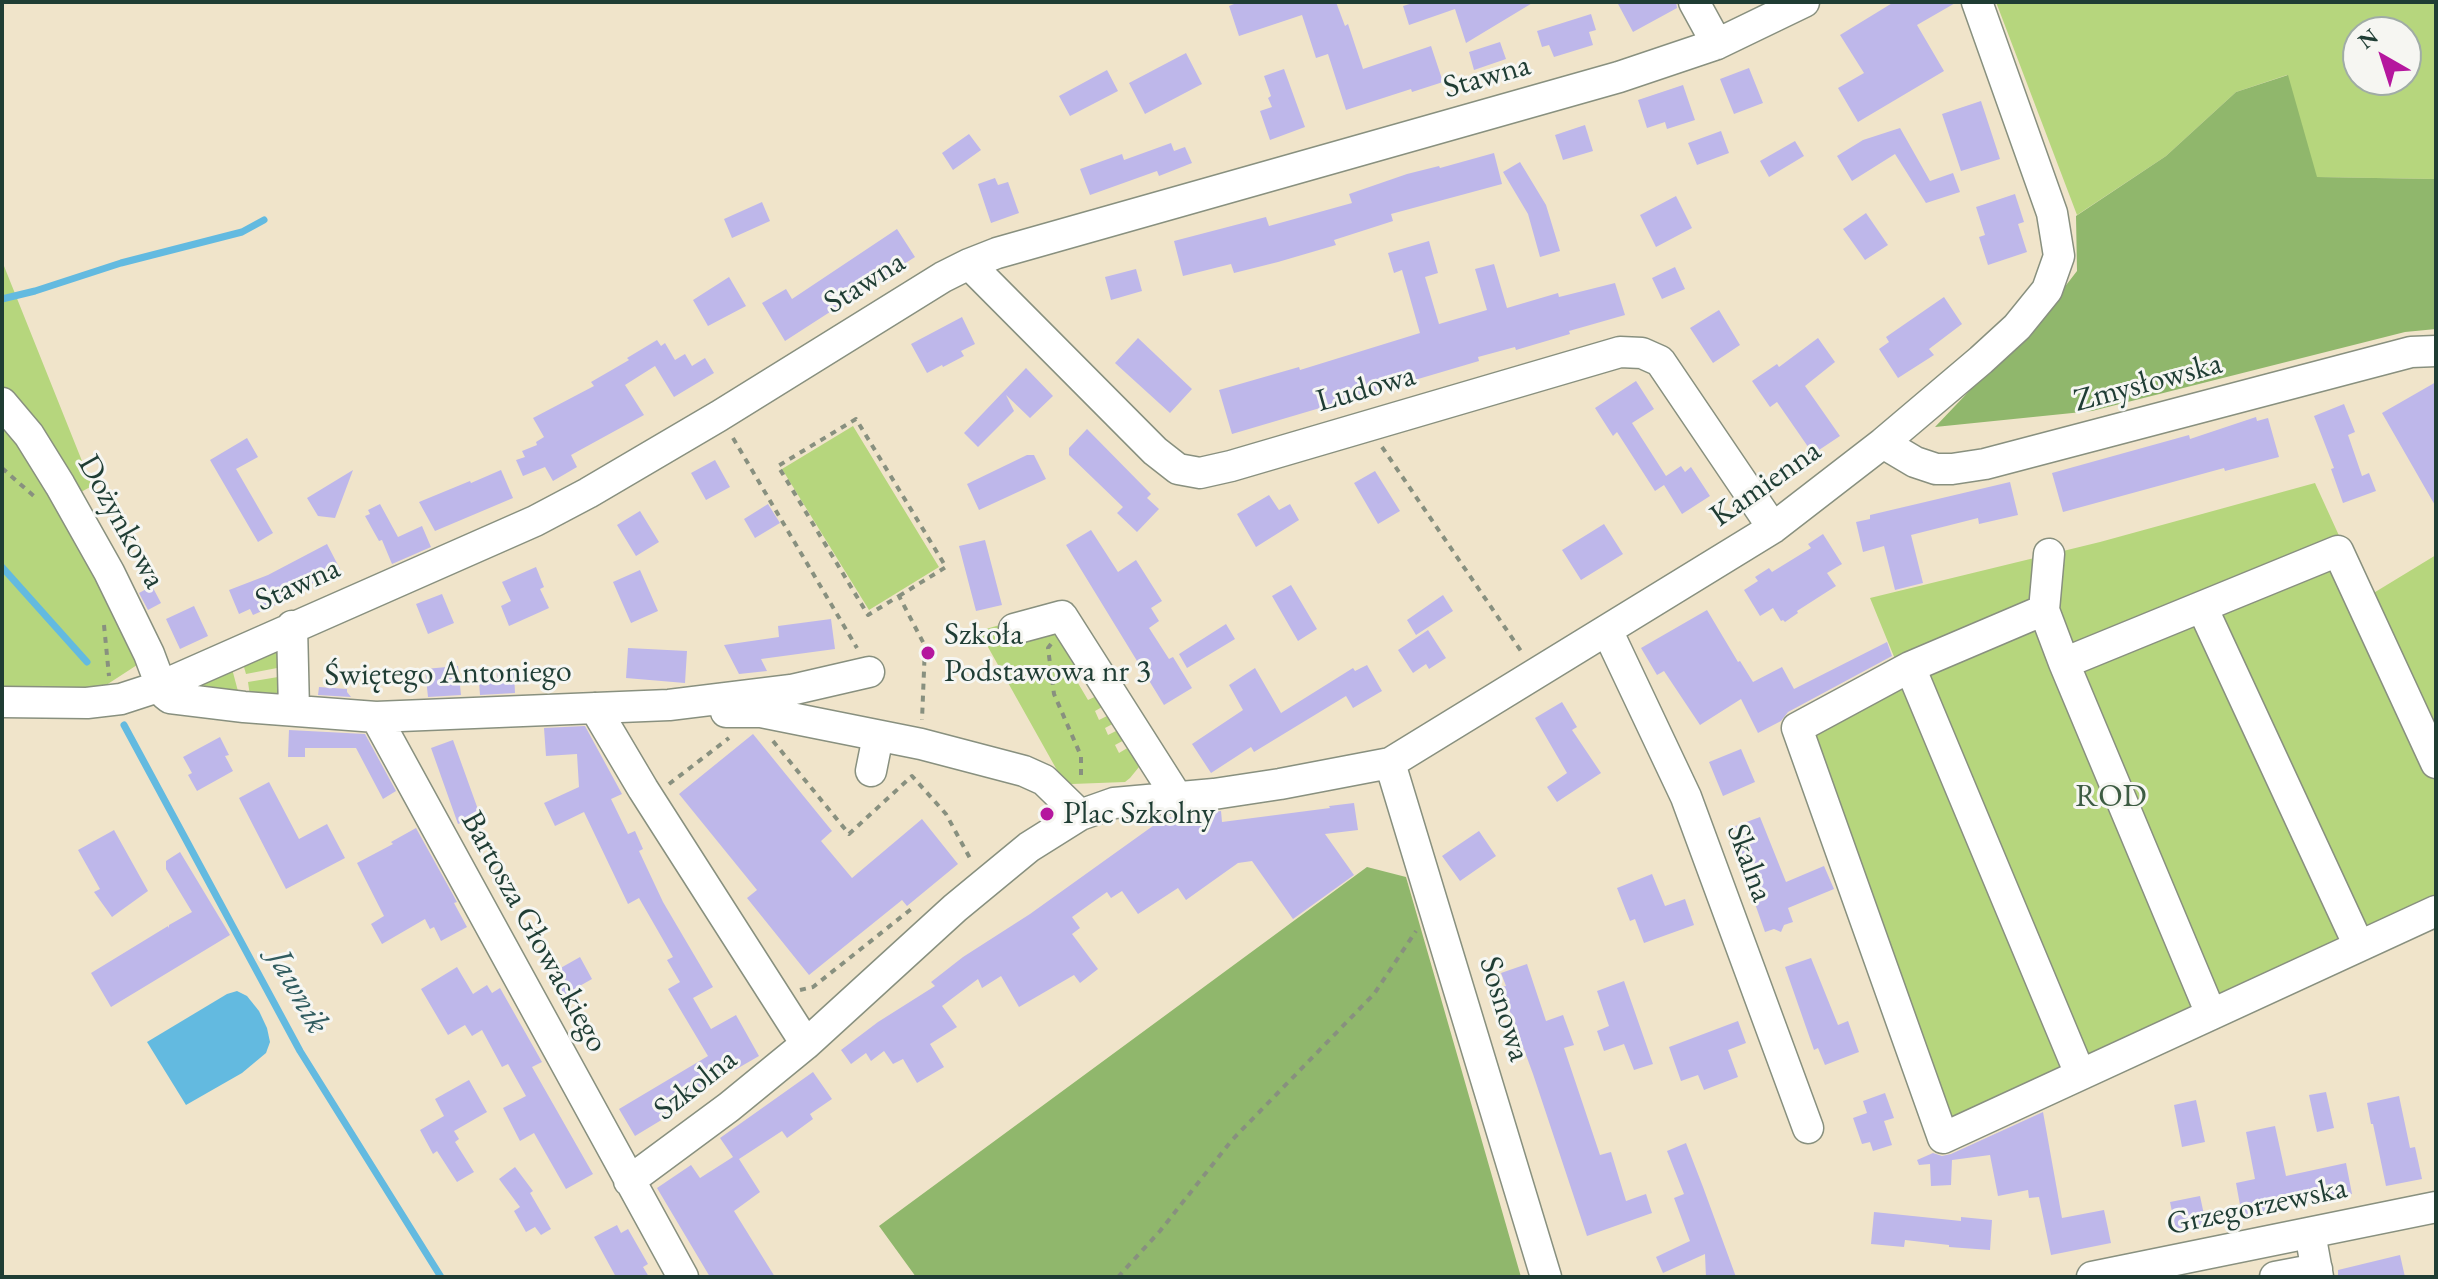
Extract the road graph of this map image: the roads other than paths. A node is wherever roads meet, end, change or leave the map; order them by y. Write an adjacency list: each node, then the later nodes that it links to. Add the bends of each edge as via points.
1 (1694, 2): 4 (street)
2 (1804, 2): 4 (street, Stawna)
3 (1977, 2): 8 (street, Kamienna, via 2052,213 2059,256 2047,290 2017,327)
4 (1717, 44): 5 (street, Stawna, via 1619,77)
5 (969, 264): 9 (street, Ludowa, via 1178,469 1200,473 1231,466 1620,352 1642,353 1660,361); 13 (street, Stawna, via 588,493)
6 (2436, 351): 8 (street, Zmysłowska, via 2411,352 1963,468 1936,469)
7 (2, 403): 19 (street, Dożynkowa, via 29,435 109,572)
8 (1883, 443): 9 (street, Kamienna)
9 (1773, 528): 15 (street, Kamienna)
10 (2049, 554): 12 (street)
11 (2202, 607): 16 (street); 27 (street, via 2338,551); 33 (street)
12 (2044, 610): 16 (street); 17 (street)
13 (292, 626): 19 (street, Stawna); 23 (street)
14 (1014, 629): 29 (street, via 1062,616)
15 (1607, 630): 26 (street, Kamienna); 37 (street, Skalna, via 1686,797)
16 (2064, 663): 34 (street)
17 (1910, 667): 36 (street); 36 (street, via 1797,728 1943,1138)
18 (869, 672): 21 (street, via 791,690)
19 (161, 686): 20 (street, Stawna, via 87,703); 23 (street, Świętego Antoniego, via 170,698)
20 (2, 702)
21 (682, 703): 22 (street, Świętego Antoniego); 25 (street, via 713,712 761,712)
22 (595, 708): 24 (street, Świętego Antoniego); 35 (street)
23 (294, 710): 24 (street, Świętego Antoniego)
24 (376, 717): 38 (street, Bartosza Głowackiego)
25 (878, 736): 28 (street); 30 (street, via 1034,775)
26 (1390, 763): 29 (street, Kamienna); 43 (street, Sosnowa)
27 (2436, 763)
28 (871, 771)
29 (1177, 797): 30 (street, Kamienna)
30 (1080, 802): 31 (street, Kamienna)
31 (998, 872): 35 (street, Szkolna)
32 (2436, 911): 33 (street)
33 (2359, 946): 34 (street)
34 (2211, 1014): 36 (street)
35 (806, 1044): 38 (street, Szkolna)
36 (2080, 1074)
37 (1808, 1128)
38 (629, 1181): 42 (street, Bartosza Głowackiego)
39 (2436, 1207): 40 (street, Grzegorzewska)
40 (2310, 1233): 41 (street); 44 (street, Grzegorzewska)
41 (2318, 1273): 45 (street)
42 (683, 1277)
43 (1546, 1277)
44 (2092, 1277)
45 (2275, 1277)

